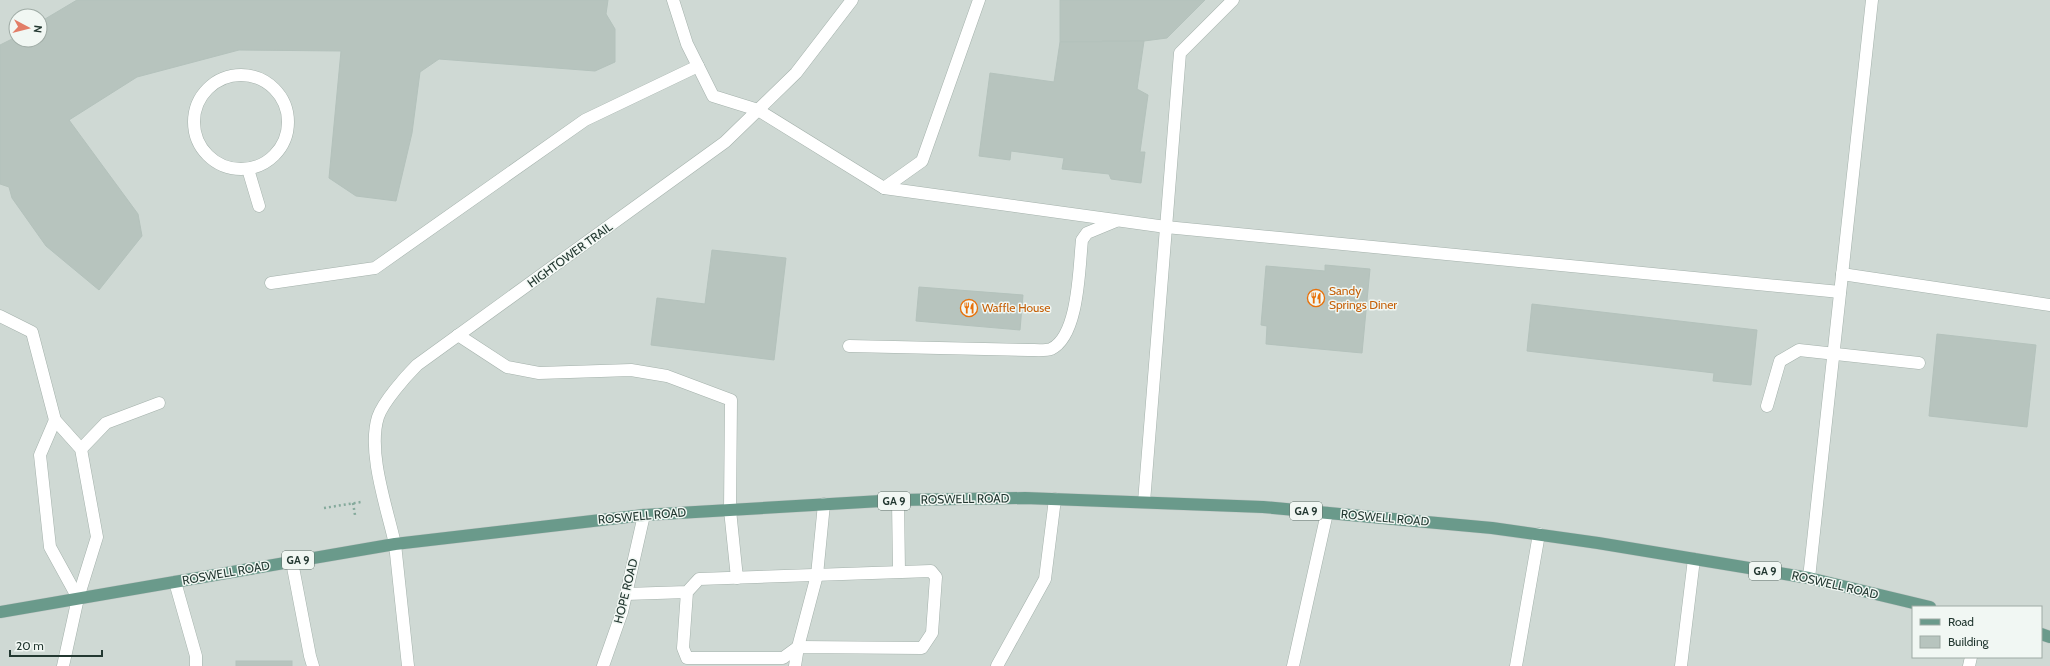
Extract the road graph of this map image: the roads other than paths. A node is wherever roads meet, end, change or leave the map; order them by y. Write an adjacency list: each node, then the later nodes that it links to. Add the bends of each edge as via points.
1 (673, 0): 6 (street, via 687,44)
2 (852, 0): 7 (street, HIGHTOWER TRAIL, via 796,73)
3 (979, 0): 9 (street, via 922,161)
4 (1233, 0): 12 (street, via 1180,53)
5 (1872, 0): 13 (street)
6 (698, 66): 7 (street, via 713,96); 14 (street, via 585,120 375,268)
7 (758, 110): 9 (street); 18 (street, HIGHTOWER TRAIL, via 725,142)
8 (248, 169): 8 (street, via 274,156 284,143 288,129 288,114 284,100 275,88 263,79 249,74 234,74 218,80 205,90 197,104 193,120 196,137 204,152 232,169); 10 (street)
9 (884, 188): 11 (street)
10 (260, 206)
11 (1118, 220): 12 (street); 19 (street, via 1087,234 1082,240 1074,314 1065,336 1051,349)
12 (1166, 227): 15 (street); 28 (street)
13 (1842, 274): 15 (street); 16 (street)
14 (271, 283)
15 (1840, 292): 20 (street)
16 (2050, 305)
17 (0, 316): 24 (street, via 32,332)
18 (458, 335): 30 (street, via 507,366 539,374 631,370 667,376 731,400); 34 (street, HIGHTOWER TRAIL, via 417,365 401,381 378,416 374,452)
19 (849, 346)
20 (1833, 353): 21 (street); 23 (street, via 1799,350 1780,361); 40 (street)
21 (1919, 363)
22 (158, 403): 25 (street, via 106,423)
23 (1767, 406)
24 (55, 420): 25 (street); 44 (street, via 40,455 50,547)
25 (81, 449): 44 (street, via 97,537)
26 (1055, 499): 27 (main road, ROSWELL ROAD / GA 9); 28 (main road, ROSWELL ROAD / GA 9); 54 (street, via 1045,579)
27 (898, 500): 29 (main road, ROSWELL ROAD / GA 9); 37 (street)
28 (1144, 502): 31 (main road, ROSWELL ROAD / GA 9, via 1263,507)
29 (824, 504): 30 (main road, ROSWELL ROAD / GA 9); 38 (street)
30 (730, 510): 32 (main road, ROSWELL ROAD / GA 9); 39 (street)
31 (1327, 513): 33 (main road, ROSWELL ROAD / GA 9); 55 (street)
32 (644, 515): 34 (main road, ROSWELL ROAD / GA 9); 43 (street, HOPE ROAD)
33 (1539, 534): 35 (main road, ROSWELL ROAD / GA 9); 56 (street)
34 (395, 544): 36 (main road, ROSWELL ROAD / GA 9); 51 (street, HIGHTOWER TRAIL)
35 (1694, 559): 40 (main road, ROSWELL ROAD / GA 9); 57 (street)
36 (292, 562): 41 (main road, ROSWELL ROAD / GA 9); 50 (street)
37 (899, 571): 38 (street); 47 (street, via 931,570 936,578 932,633 922,648)
38 (817, 574): 39 (street); 47 (street)
39 (737, 578): 42 (street, via 699,579)
40 (1809, 578): 45 (main road, ROSWELL ROAD / GA 9)
41 (175, 582): 44 (main road, ROSWELL ROAD / GA 9); 49 (street, via 196,656)
42 (687, 592): 43 (street); 47 (street, via 683,648 687,658 784,658)
43 (626, 594): 52 (street, HOPE ROAD)
44 (78, 598): 46 (main road, ROSWELL ROAD / GA 9); 48 (street)
45 (1926, 606)
46 (0, 612)
47 (798, 647): 53 (street)
48 (63, 666)
49 (196, 666)
50 (314, 666)
51 (408, 666)
52 (603, 666)
53 (795, 666)
54 (997, 666)
55 (1293, 666)
56 (1516, 666)
57 (1681, 666)

